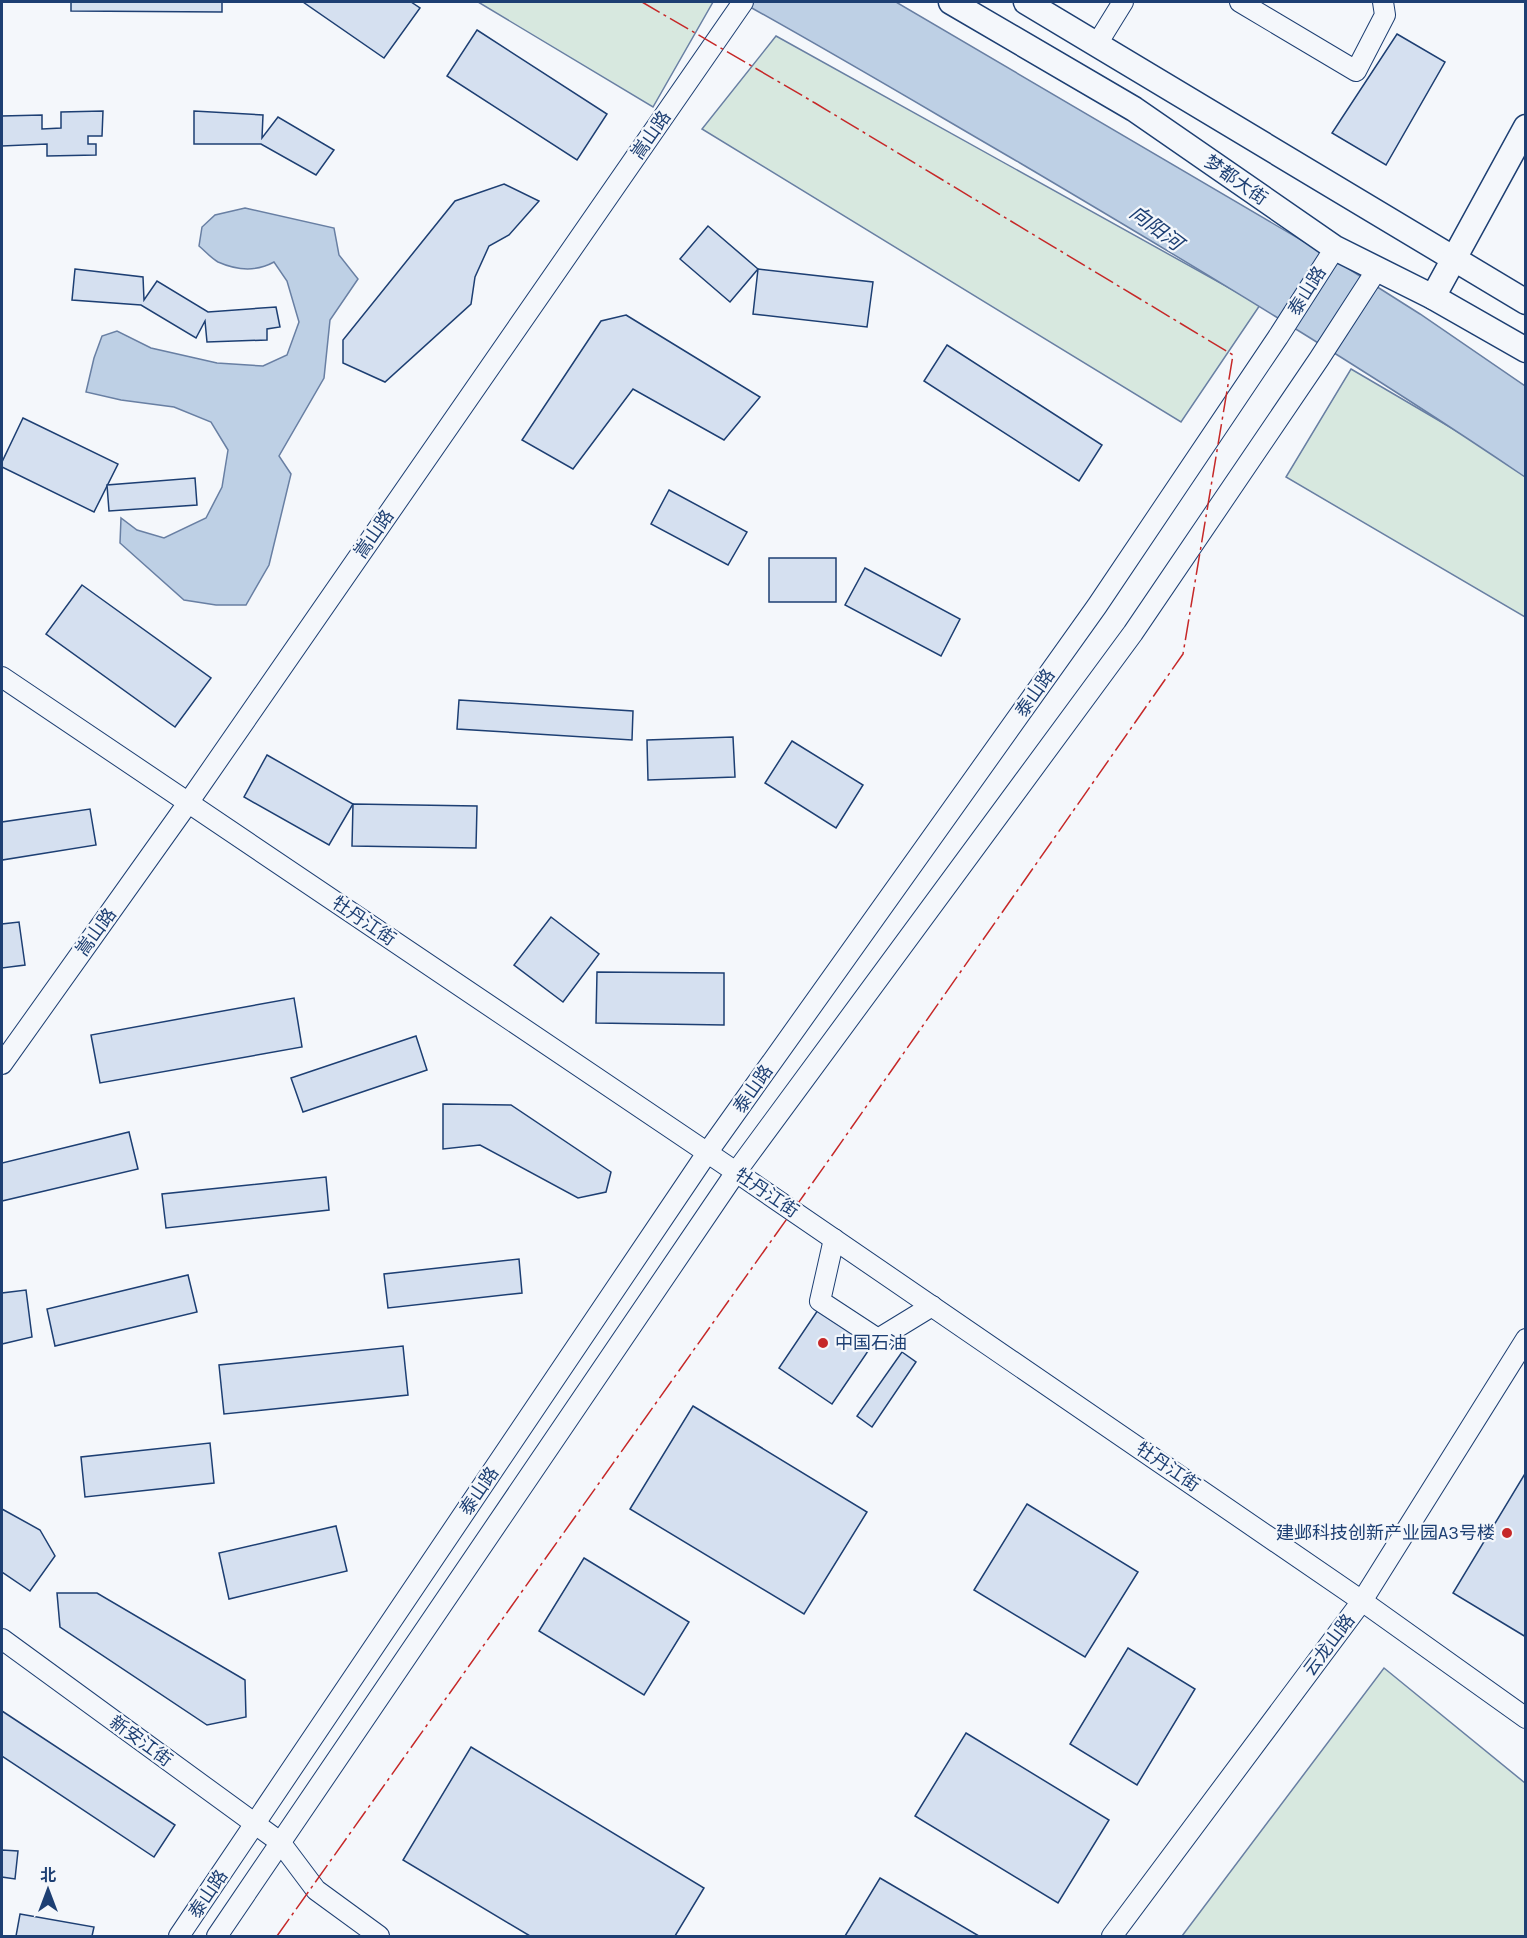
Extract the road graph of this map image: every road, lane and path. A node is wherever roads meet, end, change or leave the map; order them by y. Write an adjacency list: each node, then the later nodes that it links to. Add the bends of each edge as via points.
1 (743, 2): 16 (street, 嵩山路)
2 (951, 2): 9 (main road, 梦都大街, via 1134,109)
3 (1026, 2): 7 (main road)
4 (1123, 2): 7 (street)
5 (1240, 2): 6 (street, via 1356,71 1385,15)
6 (1383, 2)
7 (1097, 45): 10 (main road)
8 (1526, 127): 10 (main road)
9 (1335, 248): 11 (main road, 梦都大街); 18 (street, 泰山路, via 1097,606)
10 (1454, 259): 12 (main road); 13 (main road)
11 (1378, 268): 12 (main road, 梦都大街); 19 (street, 泰山路, via 1132,633)
12 (1433, 297): 14 (main road, 梦都大街)
13 (1526, 302)
14 (1526, 350)
15 (2, 677): 16 (street, 牡丹江街)
16 (188, 803): 17 (street, 嵩山路); 18 (street, 牡丹江街)
17 (2, 1064)
18 (707, 1153): 19 (street, 牡丹江街); 26 (street, 泰山路)
19 (736, 1172): 20 (street, 牡丹江街); 27 (street, 泰山路)
20 (834, 1239): 21 (street, 牡丹江街); 21 (street, via 820,1301 879,1339)
21 (932, 1306): 23 (street, 牡丹江街)
22 (1526, 1339): 23 (street, 云龙山路)
23 (1362, 1601): 25 (street, 牡丹江街); 31 (street, 云龙山路)
24 (2, 1639): 26 (street, 新安江街)
25 (1526, 1718)
26 (255, 1824): 27 (street, 新安江街); 28 (street, 泰山路)
27 (280, 1842): 29 (street, 泰山路); 30 (street, 新安江街, via 316,1890)
28 (179, 1936)
29 (217, 1936)
30 (379, 1936)
31 (1112, 1936)

